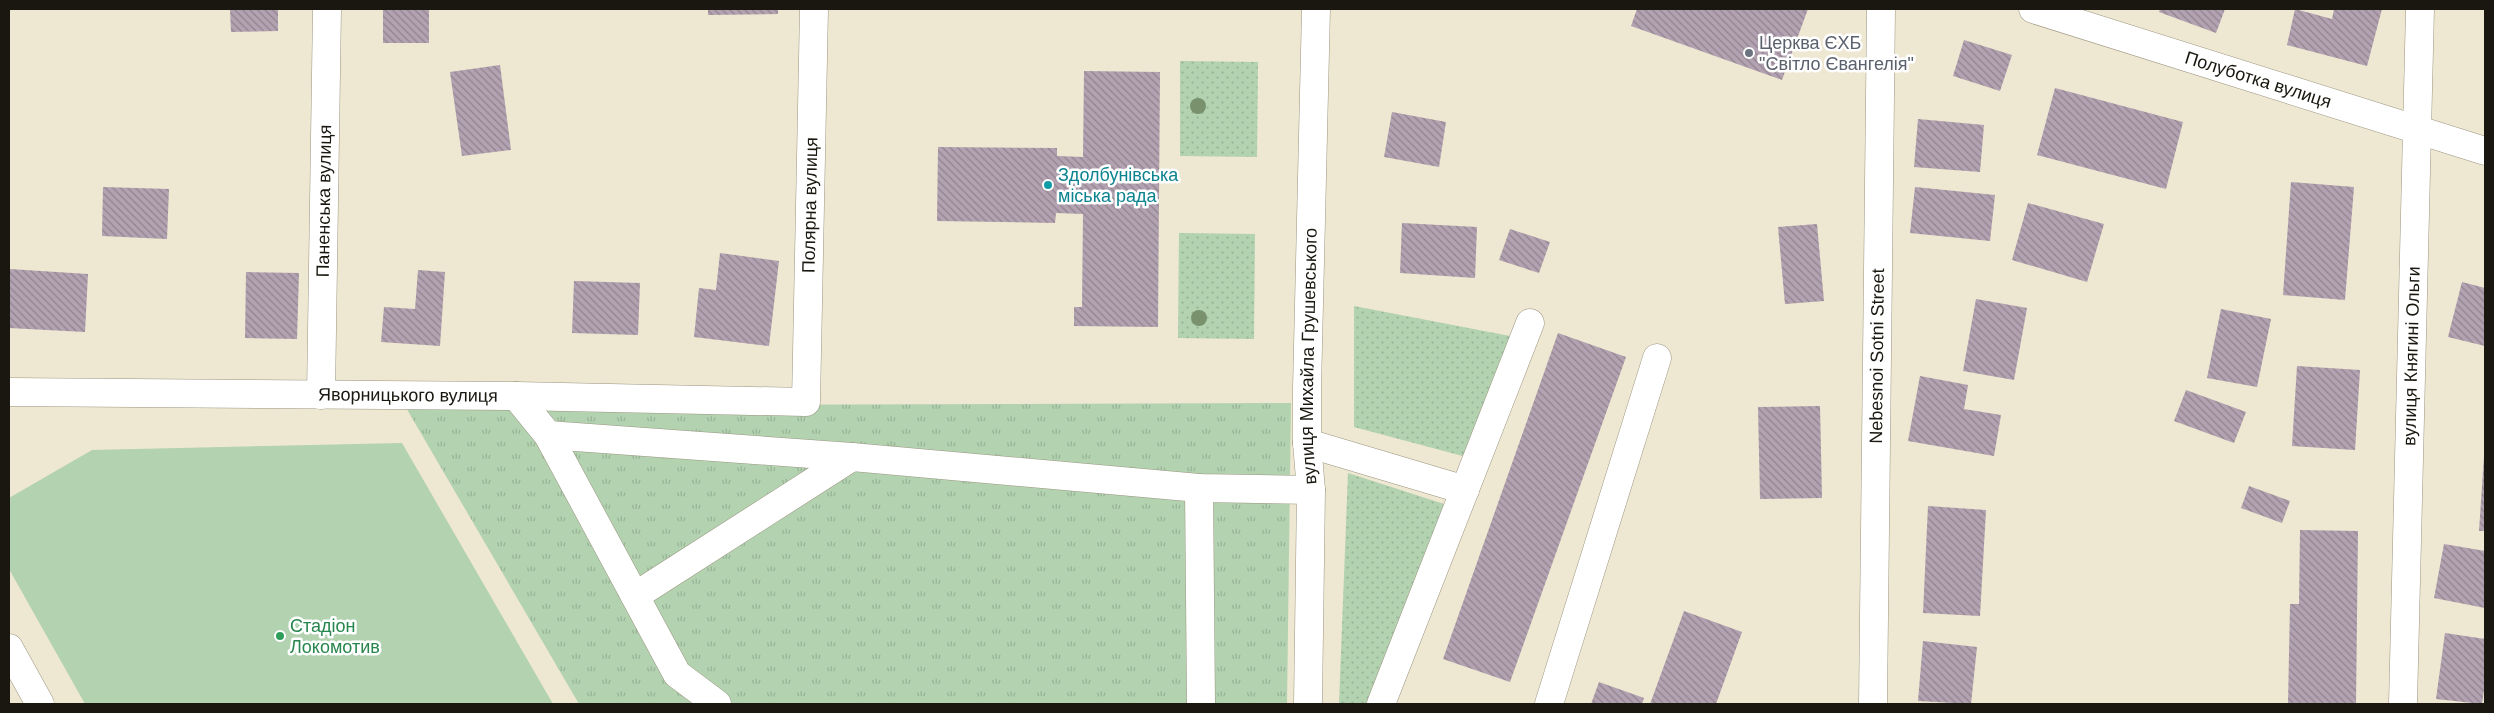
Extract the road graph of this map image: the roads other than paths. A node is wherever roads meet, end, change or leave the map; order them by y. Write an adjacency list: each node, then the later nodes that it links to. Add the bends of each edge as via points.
1 (327, 9): 12 (street, Паненська вулиця)
2 (814, 9): 14 (street, Полярна вулиця)
3 (1316, 9): 16 (street, вулиця Михайла Грушевського)
4 (1881, 9): 29 (street, Nebesnoi Sotni Street)
5 (2033, 9): 7 (street, Полуботка вулиця)
6 (2420, 9): 7 (street, вулиця Княгині Ольги)
7 (2418, 130): 8 (street, Полуботка вулиця); 30 (street, вулиця Княгині Ольги)
8 (2485, 151)
9 (1530, 323): 20 (street)
10 (1657, 358): 28 (street)
11 (9, 392): 12 (street, Яворницького вулиця)
12 (321, 394): 13 (street, Яворницького вулиця)
13 (516, 396): 14 (street, Яворницького вулиця); 15 (street)
14 (806, 402)
15 (548, 436): 17 (street); 21 (street)
16 (1307, 443): 19 (street, вулиця Михайла Грушевського); 20 (street)
17 (852, 457): 18 (street); 21 (street)
18 (1199, 488): 19 (street); 25 (street)
19 (1311, 490): 26 (street, вулиця Михайла Грушевського)
20 (1465, 490): 27 (street)
21 (635, 596): 24 (street, via 677,674)
22 (9, 648): 23 (street)
23 (40, 704)
24 (718, 704)
25 (1201, 704)
26 (1308, 704)
27 (1381, 704)
28 (1549, 704)
29 (1873, 704)
30 (2403, 704)

